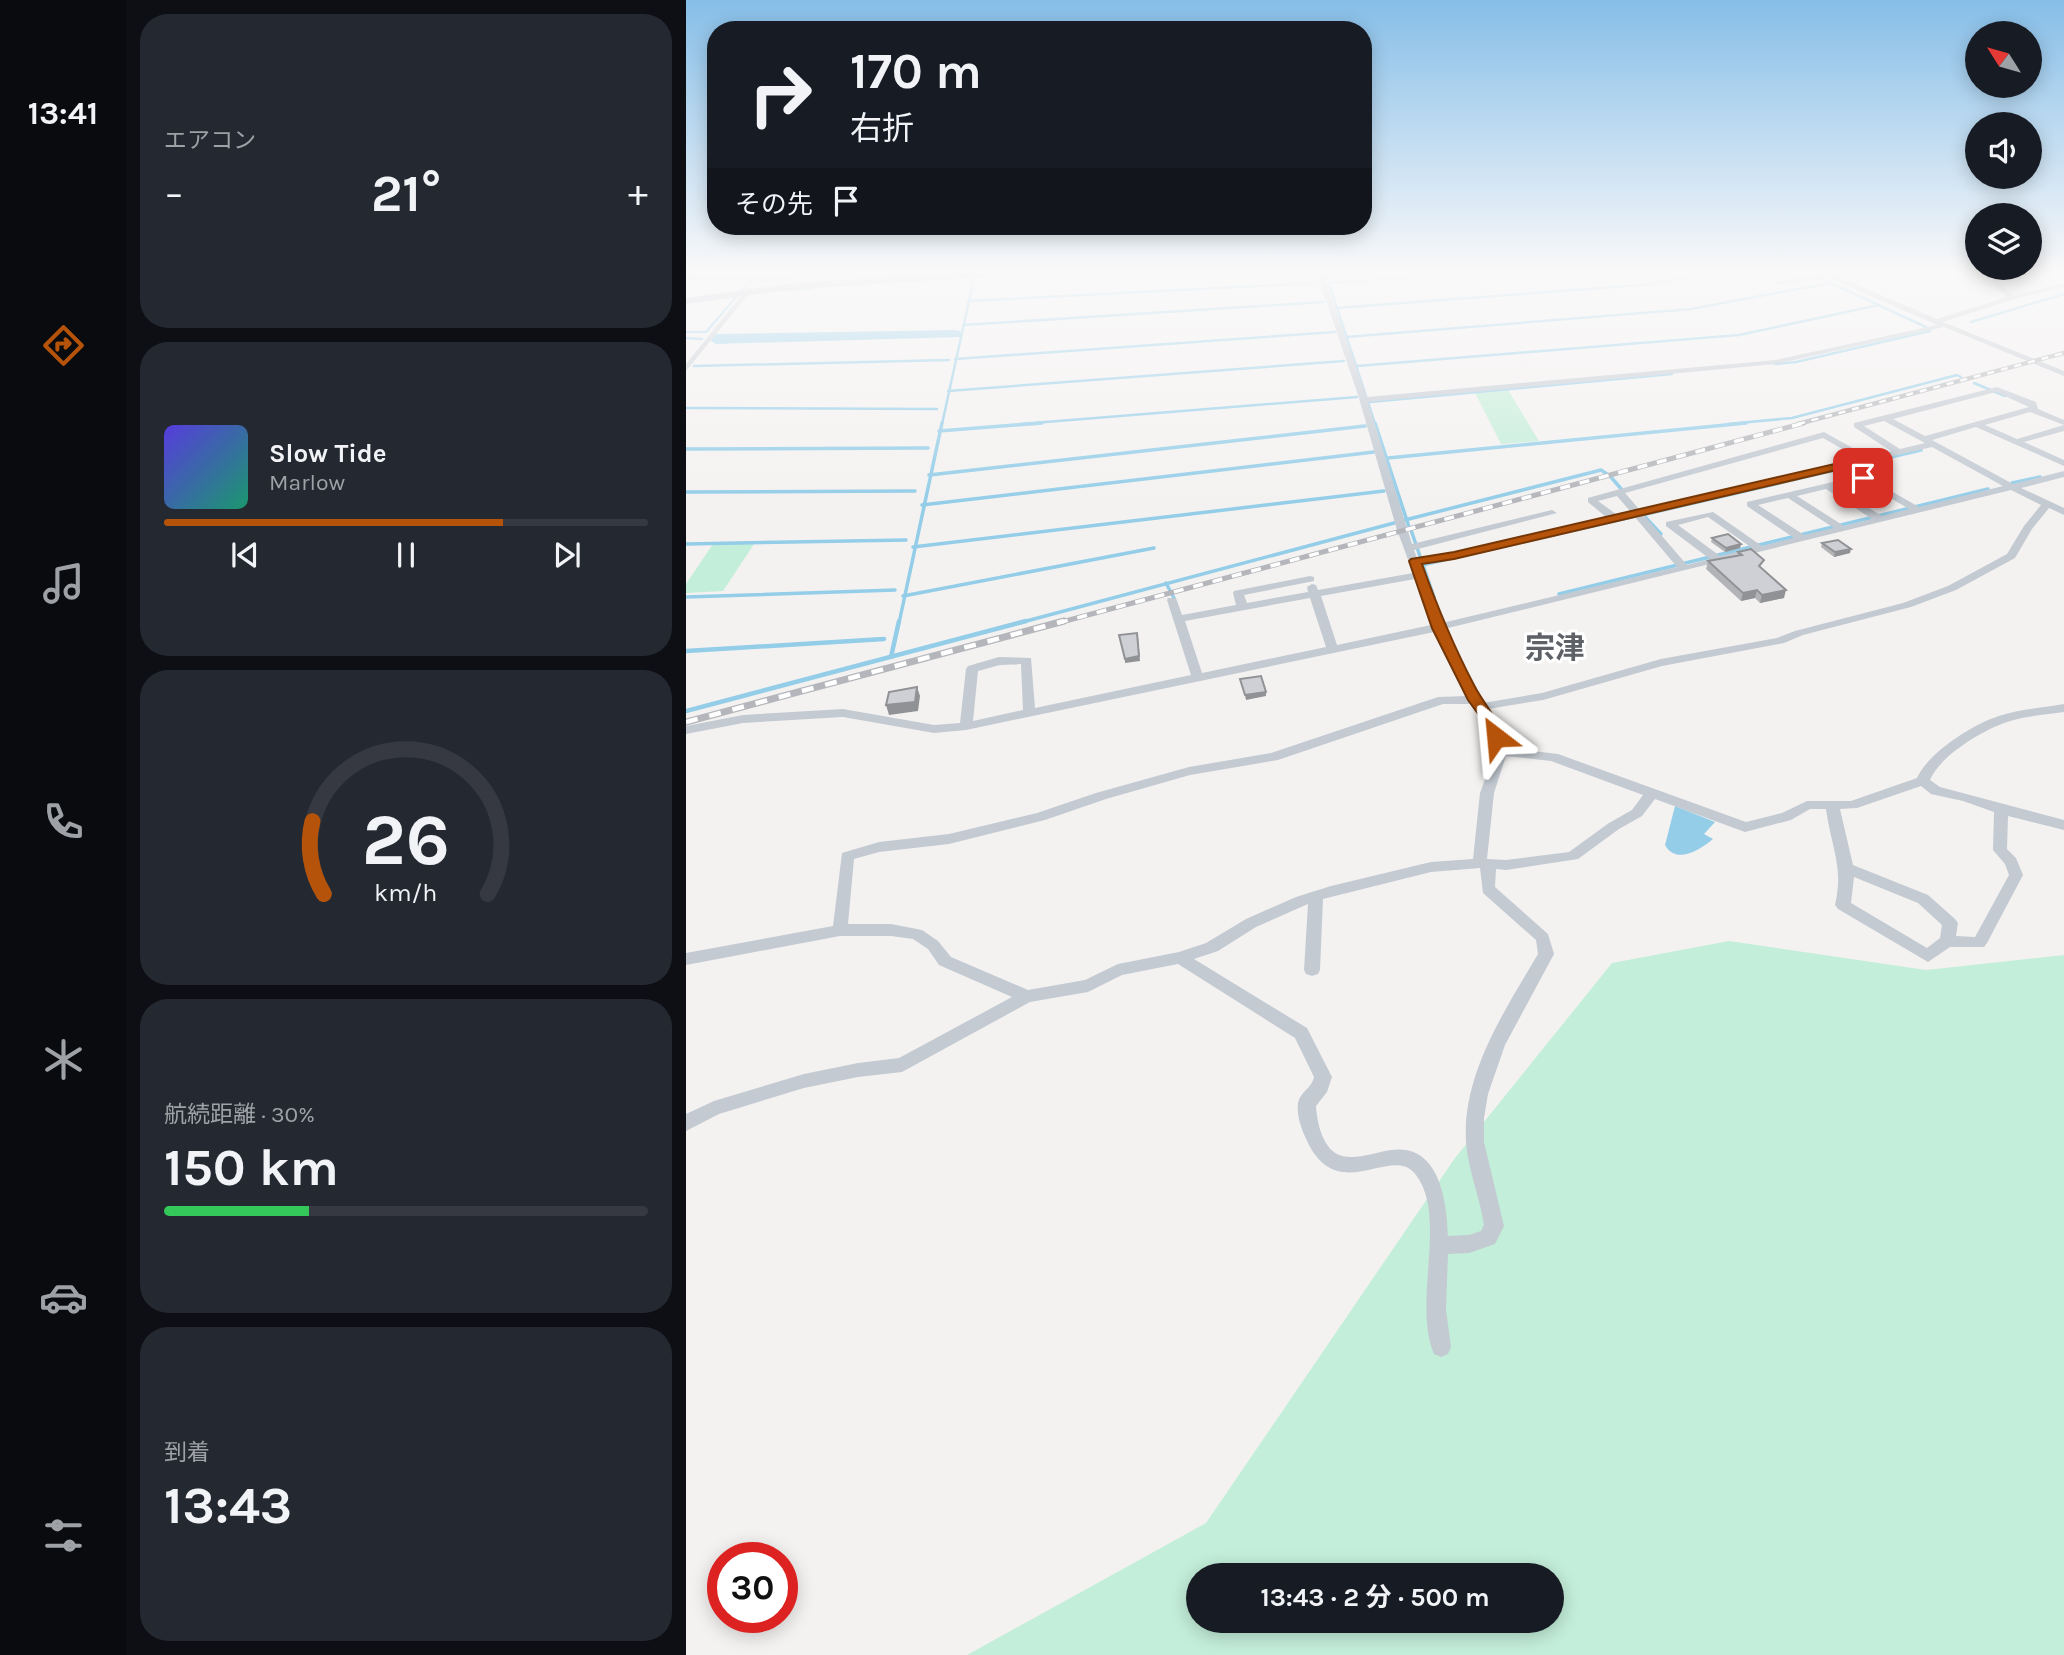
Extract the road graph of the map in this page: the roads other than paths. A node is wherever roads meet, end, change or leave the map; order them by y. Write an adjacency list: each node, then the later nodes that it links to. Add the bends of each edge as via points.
1 (702, 348): 7 (street)
2 (1348, 348): 9 (street)
3 (1839, 348): 9 (street, via 1776,362)
4 (2002, 348): 6 (street)
5 (2064, 365): 6 (street)
6 (2051, 368): 8 (street)
7 (686, 369)
8 (2064, 374)
9 (1367, 399): 38 (street)
10 (2035, 409): 11 (street, via 2033,404 1992,390); 12 (street); 13 (street)
11 (1885, 418): 15 (street); 16 (street, via 1857,425)
12 (1978, 425): 14 (street); 15 (street)
13 (2064, 426): 14 (street)
14 (2020, 441): 18 (street)
15 (1931, 442): 16 (street); 23 (street)
16 (1899, 452): 17 (street)
17 (1866, 459): 19 (street); 24 (street, via 1824,436)
18 (2064, 463)
19 (1845, 467): 21 (street); 25 (street)
20 (2064, 474): 23 (street)
21 (1863, 478): 22 (street); 29 (street)
22 (1827, 486): 26 (street); 33 (street)
23 (2012, 487): 28 (street); 29 (street)
24 (1620, 490): 30 (street); 34 (street, via 1591,500)
25 (1732, 493): 27 (street); 30 (street)
26 (1789, 495): 27 (street); 35 (street)
27 (1750, 504): 36 (street)
28 (2047, 504): 31 (street); 50 (street, via 2011,556 1952,588 1907,605 1780,641 1661,663 1543,696)
29 (1913, 508): 33 (street)
30 (1640, 512): 34 (street); 41 (street)
31 (2064, 512)
32 (1552, 513): 38 (street)
33 (1876, 517): 35 (street)
34 (1614, 518): 40 (street)
35 (1837, 526): 36 (street)
36 (1797, 536): 37 (street)
37 (1755, 546): 39 (street); 39 (street, via 1710,514 1670,524)
38 (1415, 547): 40 (street)
39 (1713, 557): 41 (street)
40 (1420, 561): 42 (street)
41 (1681, 565): 47 (street)
42 (1420, 575): 43 (street); 47 (street)
43 (1314, 595): 45 (street); 45 (street, via 1309,575 1238,593); 48 (street)
44 (1172, 600): 46 (street)
45 (1243, 608): 46 (street)
46 (1178, 619): 49 (street)
47 (1438, 628): 48 (street); 50 (street)
48 (1333, 651): 49 (street)
49 (1198, 679): 52 (street)
50 (1478, 704): 55 (street, via 1491,721); 64 (street, via 1442,700 1273,757 1189,771 1040,817 949,839 878,847 847,856)
51 (2064, 708): 56 (street, via 2002,719 1986,727 1946,751)
52 (1029, 713): 53 (street); 53 (street, via 1027,660 999,661 972,669)
53 (966, 726): 54 (street, via 934,729 844,713 743,719)
54 (686, 730)
55 (1502, 752): 57 (street, via 1553,757); 61 (street, via 1484,802)
56 (1923, 781): 58 (street, via 1852,805); 59 (street, via 1936,791)
57 (1652, 793): 58 (street, via 1745,827 1786,817 1807,805); 61 (street, via 1637,813 1573,856 1506,866)
58 (1832, 805): 62 (street)
59 (2001, 810): 60 (street); 65 (street, via 2000,850 2016,875 1979,943)
60 (2064, 825)
61 (1484, 864): 63 (street, via 1431,867); 71 (street, via 1488,889 1543,938 1546,954 1507,1021 1481,1089 1474,1123 1494,1226 1488,1238)
62 (1849, 869): 65 (street, via 1923,899 1950,923); 65 (street, via 1843,905 1928,956)
63 (1316, 897): 66 (street); 68 (street)
64 (840, 930): 67 (street); 69 (street, via 917,934 945,961)
65 (1947, 941)
66 (1180, 958): 69 (street, via 1118,970 1088,986); 71 (street, via 1301,1033 1323,1077 1321,1087 1307,1101 1306,1115 1321,1154 1330,1162 1346,1165 1406,1157 1419,1164 1429,1178 1436,1203)
67 (686, 959)
68 (1312, 970)
69 (1027, 996): 70 (street, via 902,1065 792,1085 714,1108)
70 (686, 1123)
71 (1440, 1245): 72 (street, via 1436,1311)
72 (1441, 1347)

